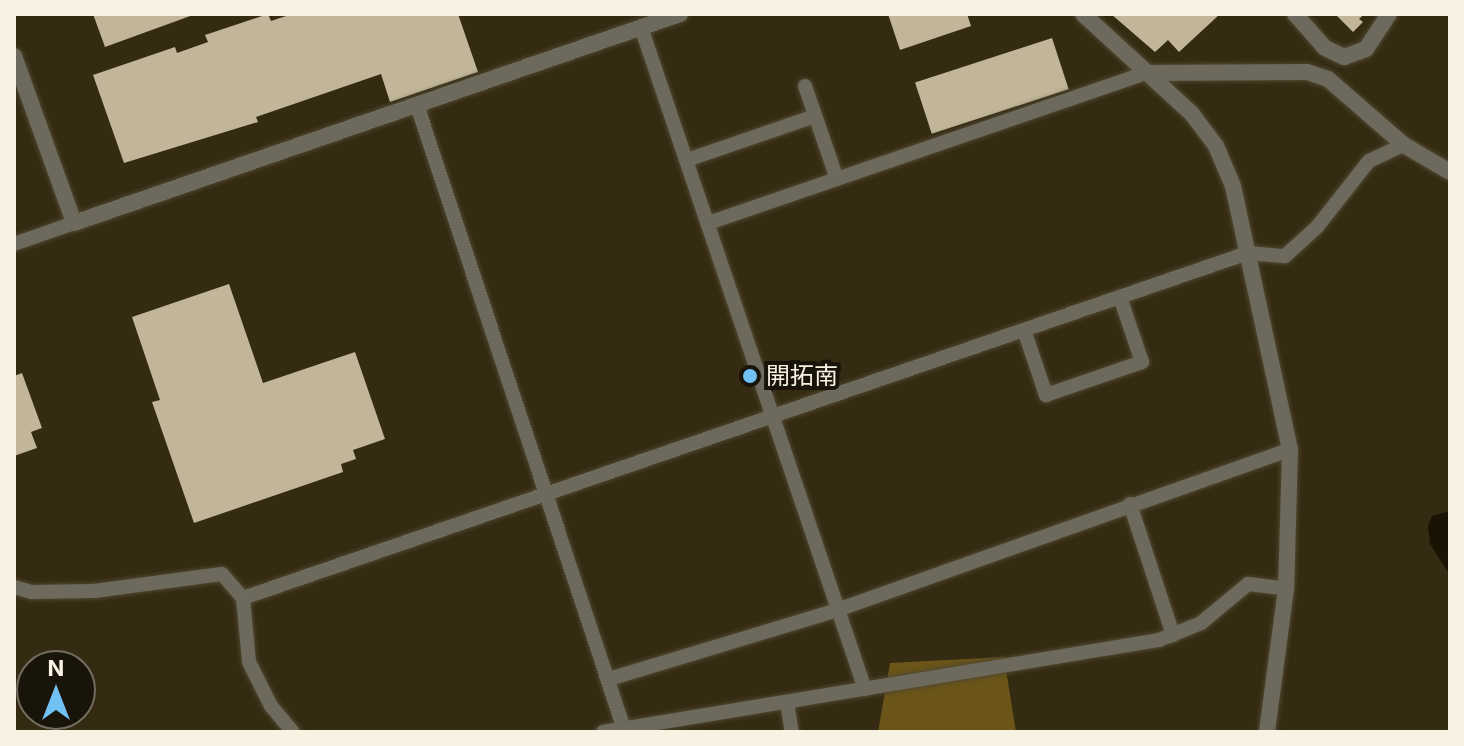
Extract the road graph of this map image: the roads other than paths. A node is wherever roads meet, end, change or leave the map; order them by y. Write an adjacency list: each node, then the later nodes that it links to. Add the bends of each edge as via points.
1 (680, 14): 5 (street)
2 (1083, 14): 7 (street)
3 (1295, 14): 4 (street, via 1325,48 1344,57 1366,49)
4 (1389, 14)
5 (641, 27): 9 (street); 12 (street)
6 (14, 56): 15 (street)
7 (1147, 73): 11 (street, via 1307,72 1349,92); 14 (street); 18 (street, via 1192,114 1216,146 1233,186)
8 (805, 86): 10 (street)
9 (417, 105): 15 (street); 23 (street)
10 (815, 116): 12 (street); 14 (street)
11 (1404, 145): 13 (street); 18 (street, via 1363,166 1298,247 1271,258)
12 (687, 160): 16 (street)
13 (1450, 172)
14 (837, 179): 16 (street)
15 (74, 223): 17 (street)
16 (708, 223): 21 (street)
17 (14, 244)
18 (1248, 253): 19 (street); 22 (street)
19 (1120, 297): 20 (street); 20 (street, via 1142,362 1129,367 1046,395)
20 (1024, 330): 21 (street)
21 (773, 416): 23 (street); 28 (street)
22 (1290, 450): 24 (street); 26 (street)
23 (549, 494): 27 (street); 30 (street)
24 (1130, 504): 28 (street); 29 (street)
25 (14, 587): 27 (street, via 32,592 94,591 222,574)
26 (1286, 589): 29 (street, via 1248,584 1201,623); 38 (street)
27 (243, 598): 35 (street, via 249,662 271,706)
28 (837, 610): 30 (street); 31 (street)
29 (1173, 635): 31 (street)
30 (609, 679): 33 (street)
31 (865, 689): 32 (street)
32 (787, 702): 34 (street); 37 (street)
33 (624, 729): 34 (street); 36 (street)
34 (642, 729)
35 (293, 732)
36 (603, 732)
37 (792, 732)
38 (1267, 732)

